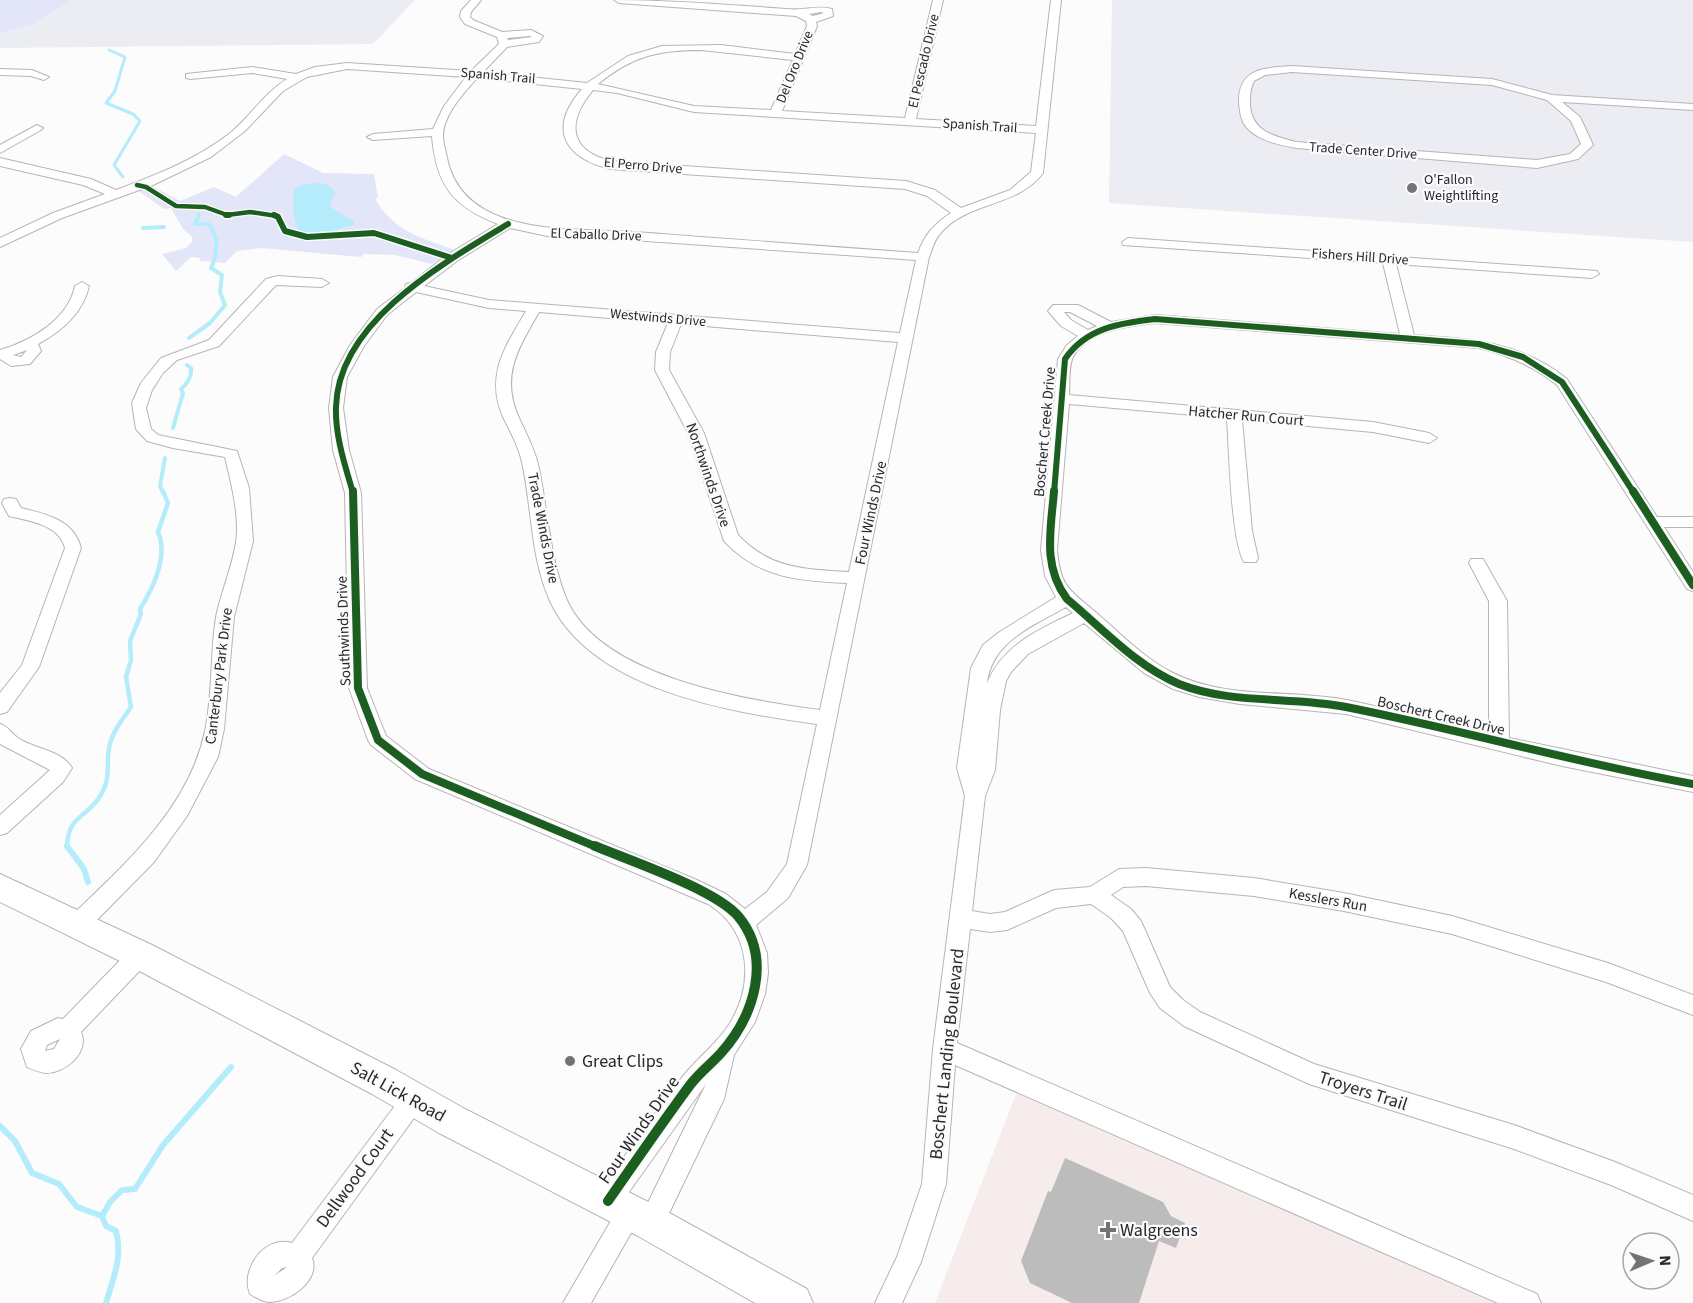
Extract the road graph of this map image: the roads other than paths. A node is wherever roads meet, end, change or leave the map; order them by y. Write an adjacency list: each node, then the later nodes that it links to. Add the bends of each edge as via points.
1 (476, 0): 9 (street, via 465,17 503,40)
2 (620, 0): 5 (street, Del Oro Drive)
3 (938, 0): 19 (street, El Pescado Drive)
4 (1056, 0): 21 (street, Four Winds Drive)
5 (798, 13): 6 (street, Del Oro Drive); 6 (street, Del Oro Drive, via 829,11 825,17)
6 (811, 20): 7 (street, Del Oro Drive)
7 (798, 57): 13 (street, El Perro Drive, via 659,49 613,67); 17 (street, Del Oro Drive)
8 (0, 72): 11 (street)
9 (475, 73): 12 (street, Spanish Trail, via 346,66); 13 (street, Spanish Trail); 22 (street)
10 (190, 76): 12 (street, via 252,70)
11 (44, 77)
12 (297, 77): 26 (street, Spanish Trail, via 234,135 210,151 181,168)
13 (591, 86): 17 (street, Spanish Trail, via 694,109); 27 (street, El Perro Drive, via 572,112 570,130 573,145 589,159 610,165 888,182 931,193)
14 (1551, 98): 15 (street, Trade Center Drive); 18 (street, Trade Center Drive); 18 (street, Trade Center Drive, via 1492,82 1292,69 1256,75 1247,81 1243,94 1252,127 1274,139 1320,149 1537,164 1583,151 1587,145)
15 (1615, 103): 16 (street, Trade Center Drive); 18 (street, Trade Center Drive, via 1594,107)
16 (1693, 107)
17 (775, 114): 19 (street, Spanish Trail)
18 (1583, 115)
19 (910, 122): 21 (street, Spanish Trail)
20 (36, 128): 24 (street)
21 (1041, 130): 27 (street, Four Winds Drive, via 1033,179 1017,190)
22 (437, 132): 23 (street); 28 (street, El Caballo Drive, via 446,180 456,197)
23 (373, 137)
24 (0, 150)
25 (0, 162): 26 (street, via 87,182)
26 (115, 194): 29 (street, Spanish Trail)
27 (959, 213): 31 (street, Four Winds Drive, via 932,235)
28 (508, 224): 31 (street, El Caballo Drive, via 545,233 610,234); 36 (street, Southwinds Drive)
29 (2, 240)
30 (1128, 242): 32 (street, Fishers Hill Drive)
31 (923, 257): 41 (street, Four Winds Drive)
32 (1388, 259): 33 (street, Fishers Hill Drive); 42 (street)
33 (1592, 274)
34 (322, 284): 67 (street, Canterbury Park Drive, via 271,282 214,343 167,360 142,391 139,405 144,433 152,439 217,448 232,454 241,488 244,541 225,617 215,729 208,756 180,810 147,856)
35 (82, 286): 43 (street, via 82,295 73,309 31,343 34,351 26,361 11,362)
36 (411, 288): 37 (street, Westwinds Drive, via 489,304); 66 (street, Southwinds Drive, via 382,312 357,345 340,376 336,408 341,450 353,493 358,688 378,740 422,774 690,886 720,901)
37 (535, 308): 38 (street, Westwinds Drive); 57 (street, Trade Winds Drive, via 510,354 503,388 505,403 529,454 543,545 567,616 587,639 629,669 698,694 770,712)
38 (676, 319): 41 (street, Westwinds Drive); 52 (street, Northwinds Drive, via 663,352 662,370 696,433 730,537 755,562 778,570)
39 (1108, 327): 40 (street, Boschert Creek Drive); 40 (street, via 1073,308 1055,311); 42 (street, Boschert Creek Drive, via 1155,319)
40 (1087, 336): 44 (street, Boschert Creek Drive, via 1065,358)
41 (907, 338): 52 (street, Four Winds Drive)
42 (1408, 338): 48 (street, Boschert Creek Drive, via 1498,348 1552,374 1562,382)
43 (2, 355)
44 (1062, 399): 45 (street, Hatcher Run Court); 54 (street, Boschert Creek Drive, via 1049,550 1056,585)
45 (1234, 415): 46 (street, Hatcher Run Court, via 1373,427); 50 (street)
46 (1429, 438)
47 (10, 503): 56 (street, via 15,512 66,531 73,548 30,667)
48 (1652, 522): 49 (street); 53 (street, Boschert Creek Drive)
49 (1693, 522)
50 (1250, 558)
51 (1477, 563): 59 (street, via 1498,601)
52 (857, 578): 57 (street, Four Winds Drive)
53 (1693, 585)
54 (1067, 599): 55 (street, Boschert Creek Drive); 61 (street, Boschert Landing Boulevard, via 1004,637 989,650 980,668 967,768)
55 (1087, 614): 59 (street, Boschert Creek Drive, via 1160,674 1194,689 1344,707); 61 (street, Boschert Landing Boulevard, via 1024,647 1002,670 993,692 984,771)
56 (0, 707)
57 (826, 718): 66 (street, Four Winds Drive, via 797,865 785,889)
58 (0, 731): 62 (street, via 5,740 62,768)
59 (1499, 744): 60 (street, Boschert Creek Drive)
60 (1693, 784)
61 (975, 796): 65 (street, Boschert Landing Boulevard)
62 (0, 827)
63 (0, 887): 67 (main road, Salt Lick Road)
64 (1094, 896): 65 (street, via 1054,899 1007,921); 69 (street, Kesslers Run, via 1119,878 1146,877 1254,887 1344,902 1452,925 1522,945); 74 (street, Troyers Trail, via 1123,914 1131,924 1162,996 1192,1019 1309,1073 1514,1137)
65 (961, 919): 71 (street, Boschert Landing Boulevard)
66 (742, 922): 72 (street, Four Winds Drive, via 758,962 756,990 743,1023)
67 (76, 926): 68 (main road, Salt Lick Road)
68 (140, 955): 70 (street); 73 (main road, Salt Lick Road)
69 (1693, 1005)
70 (68, 1030)
71 (945, 1049): 79 (street, Boschert Landing Boulevard, via 934,1184 908,1262); 80 (street)
72 (723, 1052): 75 (street, Four Winds Drive, via 695,1078); 75 (street, Four Winds Drive, via 716,1091)
73 (414, 1099): 75 (main road, Salt Lick Road); 76 (street, Dellwood Court)
74 (1693, 1208)
75 (629, 1212): 77 (street); 78 (main road, Salt Lick Road)
76 (297, 1257)
77 (576, 1303)
78 (793, 1303)
79 (888, 1303)
80 (1528, 1303)

